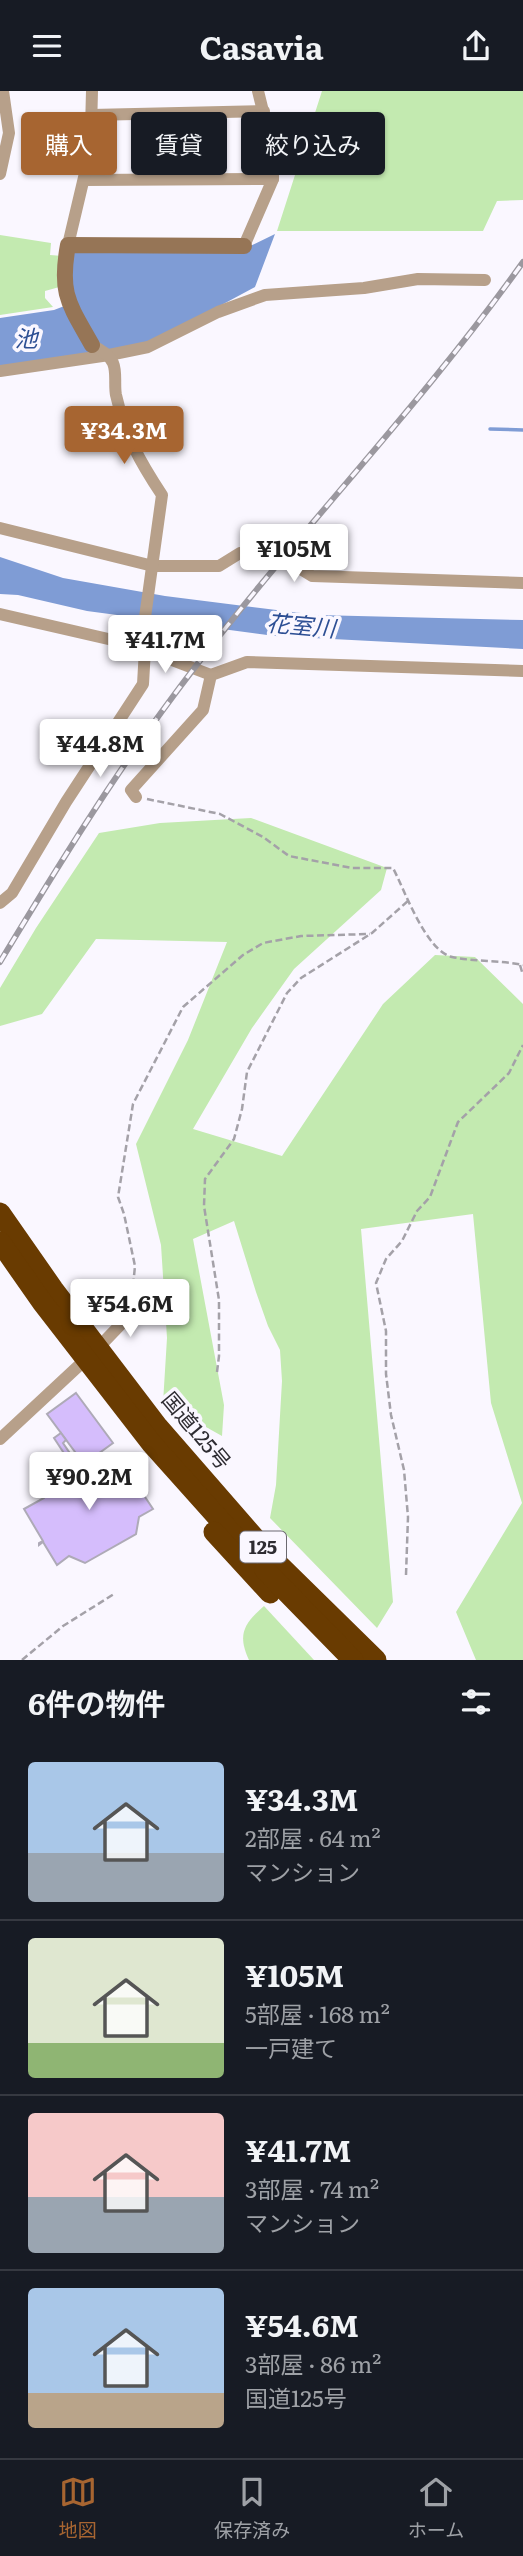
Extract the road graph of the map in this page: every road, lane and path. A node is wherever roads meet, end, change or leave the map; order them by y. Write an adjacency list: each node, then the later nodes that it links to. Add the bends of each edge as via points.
1 (3, 91): 7 (street, via 9,133)
2 (92, 91): 5 (street)
3 (258, 91): 4 (street)
4 (264, 111): 6 (street); 9 (street, via 273,152)
5 (92, 112)
6 (117, 114)
7 (0, 174)
8 (85, 175): 10 (street)
9 (273, 179): 10 (street); 12 (street)
10 (84, 180): 11 (street)
11 (68, 245): 12 (street); 14 (street, via 65,292)
12 (244, 246)
13 (485, 280): 15 (street, via 418,279 265,295 218,312 148,348)
14 (92, 345): 15 (street)
15 (109, 355): 16 (street); 18 (street, via 115,366 115,391 125,432 162,495)
16 (0, 371)
17 (0, 528): 18 (street)
18 (152, 569): 19 (street, via 219,566 240,553 281,557 312,576); 21 (street)
19 (523, 583)
20 (0, 614): 21 (street)
21 (144, 644): 23 (street); 26 (street, via 143,684 12,893)
22 (523, 671): 23 (street, via 247,662)
23 (211, 675): 24 (street, via 203,710 131,790)
24 (136, 797): 25 (path, via 220,814 289,856 352,868 393,869)
25 (409, 900): 27 (path); 28 (path, via 429,939 449,957)
26 (0, 903)
27 (372, 933): 33 (path, via 263,943 183,1006 133,1104 118,1197 135,1266); 35 (path, via 301,978 287,993 247,1072 234,1139 205,1179 204,1206 219,1300)
28 (521, 964): 29 (path)
29 (523, 975)
30 (523, 1045): 38 (path, via 509,1073 457,1122 430,1197 386,1259 376,1283 386,1331 391,1415 404,1470)
31 (0, 1213): 34 (highway, 国道125号 / 125)
32 (0, 1243): 34 (highway, 国道125号 / 125)
33 (131, 1307): 34 (street)
34 (92, 1354): 36 (highway, 国道125号 / 125); 37 (street)
35 (217, 1372)
36 (155, 1436): 41 (highway, via 187,1499); 42 (highway, 国道125号 / 125, via 266,1572); 43 (highway, 国道125号 / 125); 44 (highway, via 213,1474)
37 (0, 1439)
38 (406, 1575)
39 (114, 1594): 40 (path, via 63,1626)
40 (22, 1660)
41 (335, 1660)
42 (353, 1660)
43 (376, 1660)
44 (390, 1660)

